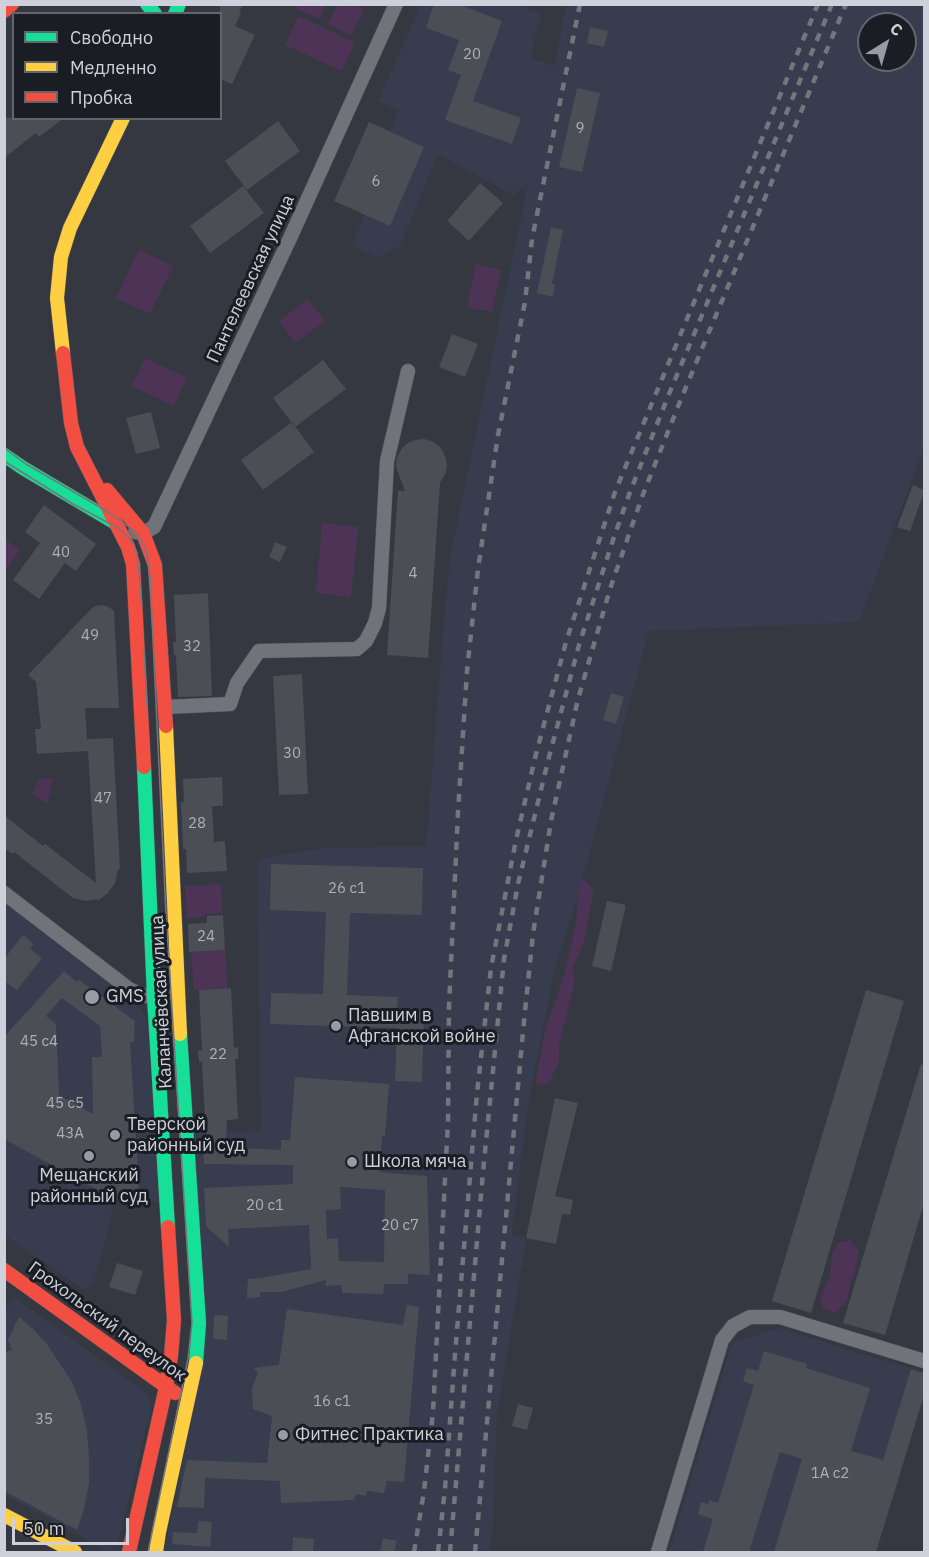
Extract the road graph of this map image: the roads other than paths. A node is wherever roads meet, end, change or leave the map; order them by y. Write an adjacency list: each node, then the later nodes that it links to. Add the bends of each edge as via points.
1 (12, 4): 3 (main road)
2 (396, 4): 9 (street, Пантелеевская улица, via 154,527)
3 (4, 11)
4 (122, 120): 7 (main road, via 70,228 58,277 71,423)
5 (408, 371): 10 (street, via 387,461 379,608 366,641 357,649 259,651 237,683 230,704)
6 (4, 455): 8 (main road)
7 (87, 468): 8 (main road, Каланчёвская улица); 9 (main road, Каланчёвская улица)
8 (114, 522): 9 (street); 13 (main road, Каланчёвская улица, via 133,564)
9 (143, 533): 10 (main road, Каланчёвская улица, via 155,565)
10 (165, 707): 12 (main road, Каланчёвская улица)
11 (4, 893): 13 (street, via 129,989)
12 (178, 996): 13 (street); 17 (main road, Каланчёвская улица, via 199,1323 197,1360)
13 (154, 997): 16 (main road, Каланчёвская улица, via 174,1320)
14 (4, 1270): 16 (main road, Грохольский переулок)
15 (924, 1361): 22 (street, via 780,1317 750,1317 733,1326 722,1340)
16 (166, 1387): 17 (main road, Грохольский переулок); 20 (main road, Каланчёвская улица)
17 (188, 1402): 21 (main road, Каланчёвская улица)
18 (4, 1515): 19 (main road)
19 (75, 1552)
20 (129, 1552)
21 (156, 1552)
22 (658, 1552)

